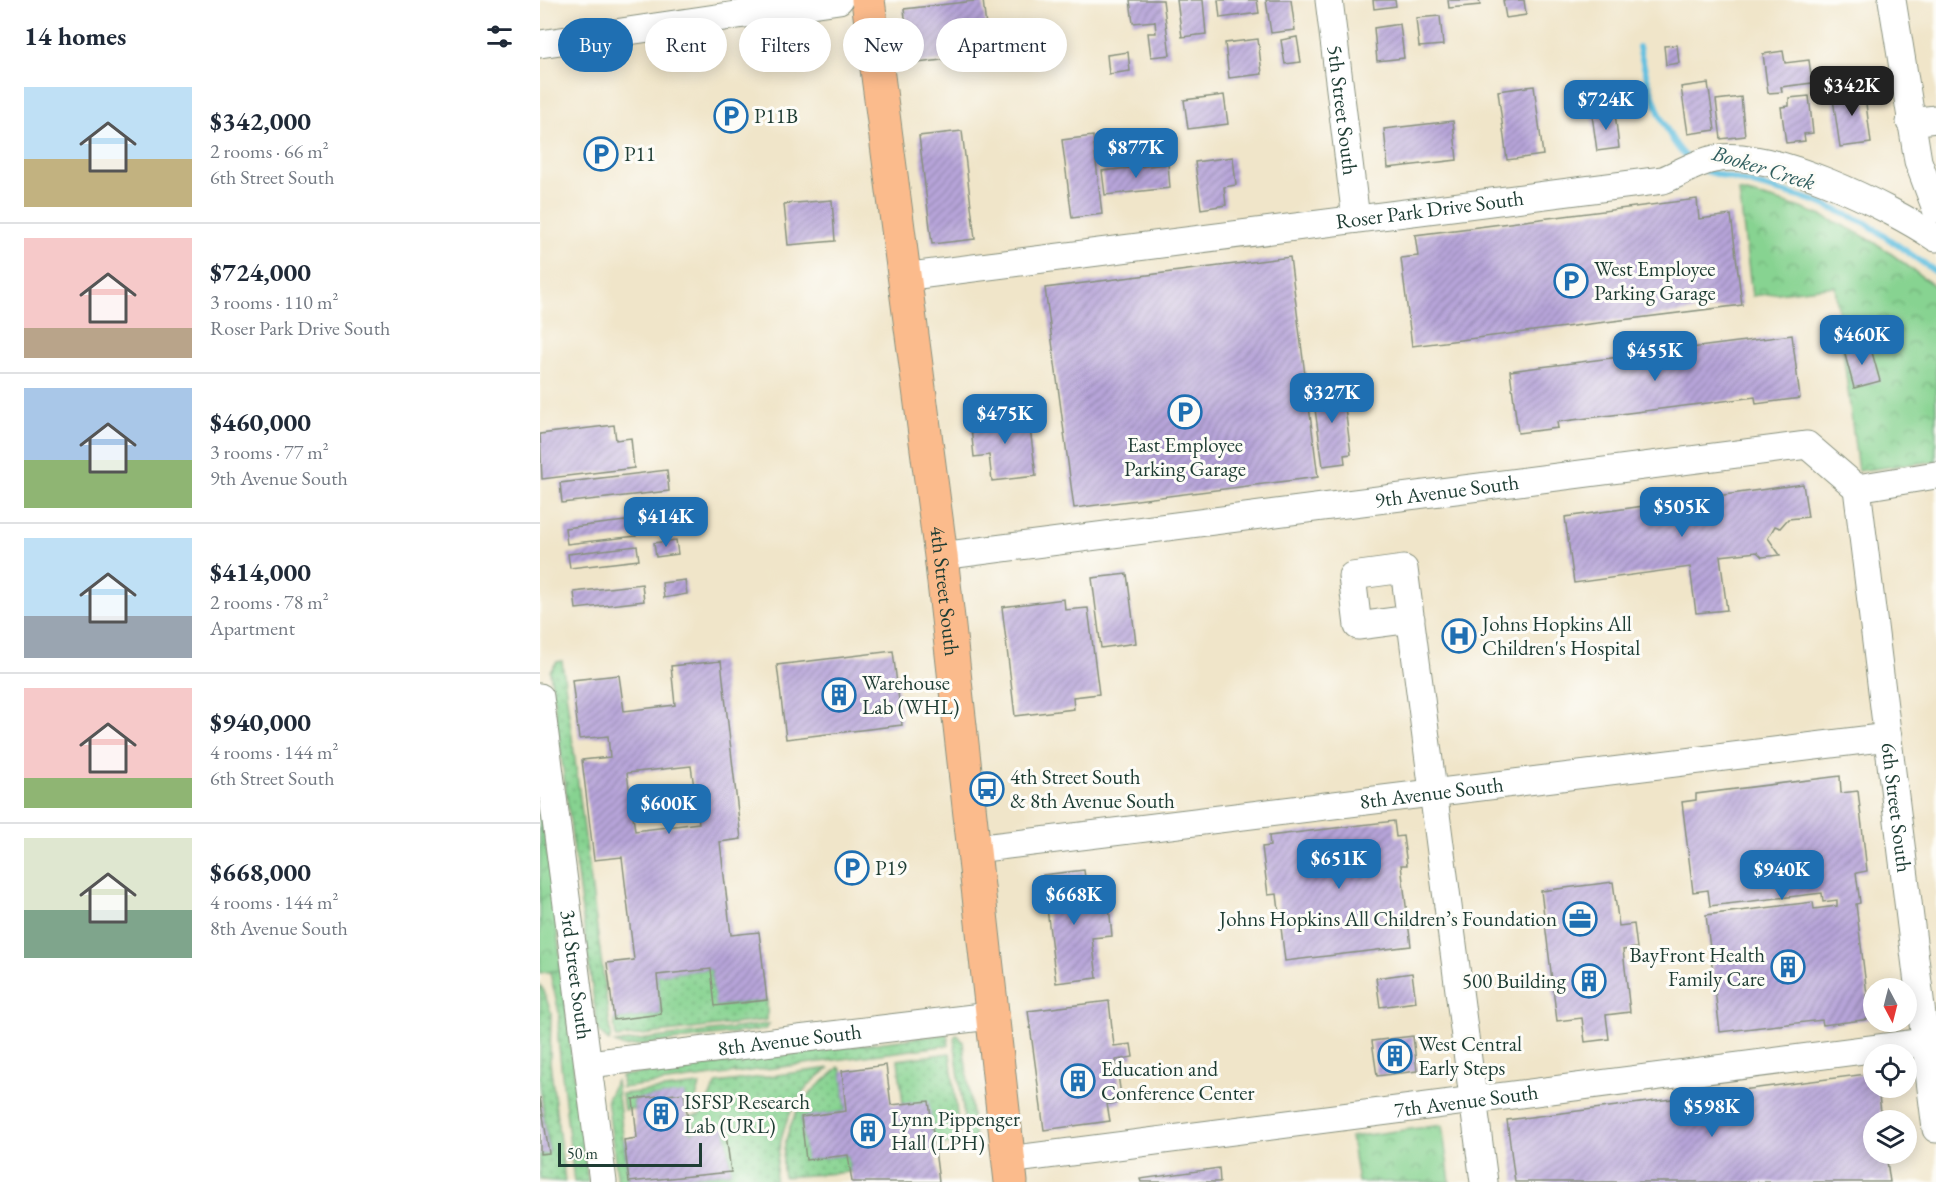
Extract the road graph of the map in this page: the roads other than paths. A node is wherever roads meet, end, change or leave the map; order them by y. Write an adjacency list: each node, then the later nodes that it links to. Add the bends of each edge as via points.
1 (840, 0): 5 (street)
2 (868, 0): 10 (main road, 4th Street South)
3 (1329, 0): 8 (street, 5th Street South)
4 (1892, 0): 6 (street)
5 (540, 44)
6 (1923, 120): 7 (street, via 1918,161)
7 (1936, 209)
8 (1356, 219): 9 (street, Roser Park Drive South, via 1663,180 1714,159 1750,160 1813,177 1880,204); 10 (street, Roser Park Drive South)
9 (1936, 238)
10 (903, 277): 13 (main road, 4th Street South)
11 (1936, 475): 12 (street)
12 (1857, 488): 13 (street, 9th Avenue South, via 1807,445); 16 (street, 6th Street South)
13 (941, 556): 18 (main road, 4th Street South)
14 (1411, 619): 17 (street)
15 (540, 697): 21 (street, 3rd Street South)
16 (1888, 737): 17 (street, 8th Avenue South); 20 (street, 6th Street South)
17 (1433, 793): 18 (street, 8th Avenue South); 22 (street)
18 (975, 849): 19 (main road, 4th Street South)
19 (990, 1016): 21 (street, 8th Avenue South); 24 (main road, 4th Street South)
20 (1925, 1042): 22 (street, 7th Avenue South); 23 (street, 6th Street South)
21 (589, 1064): 25 (street, 3rd Street South)
22 (1473, 1101): 24 (street, 7th Avenue South); 26 (street)
23 (1936, 1129)
24 (1010, 1171)
25 (603, 1182)
26 (1484, 1182)

